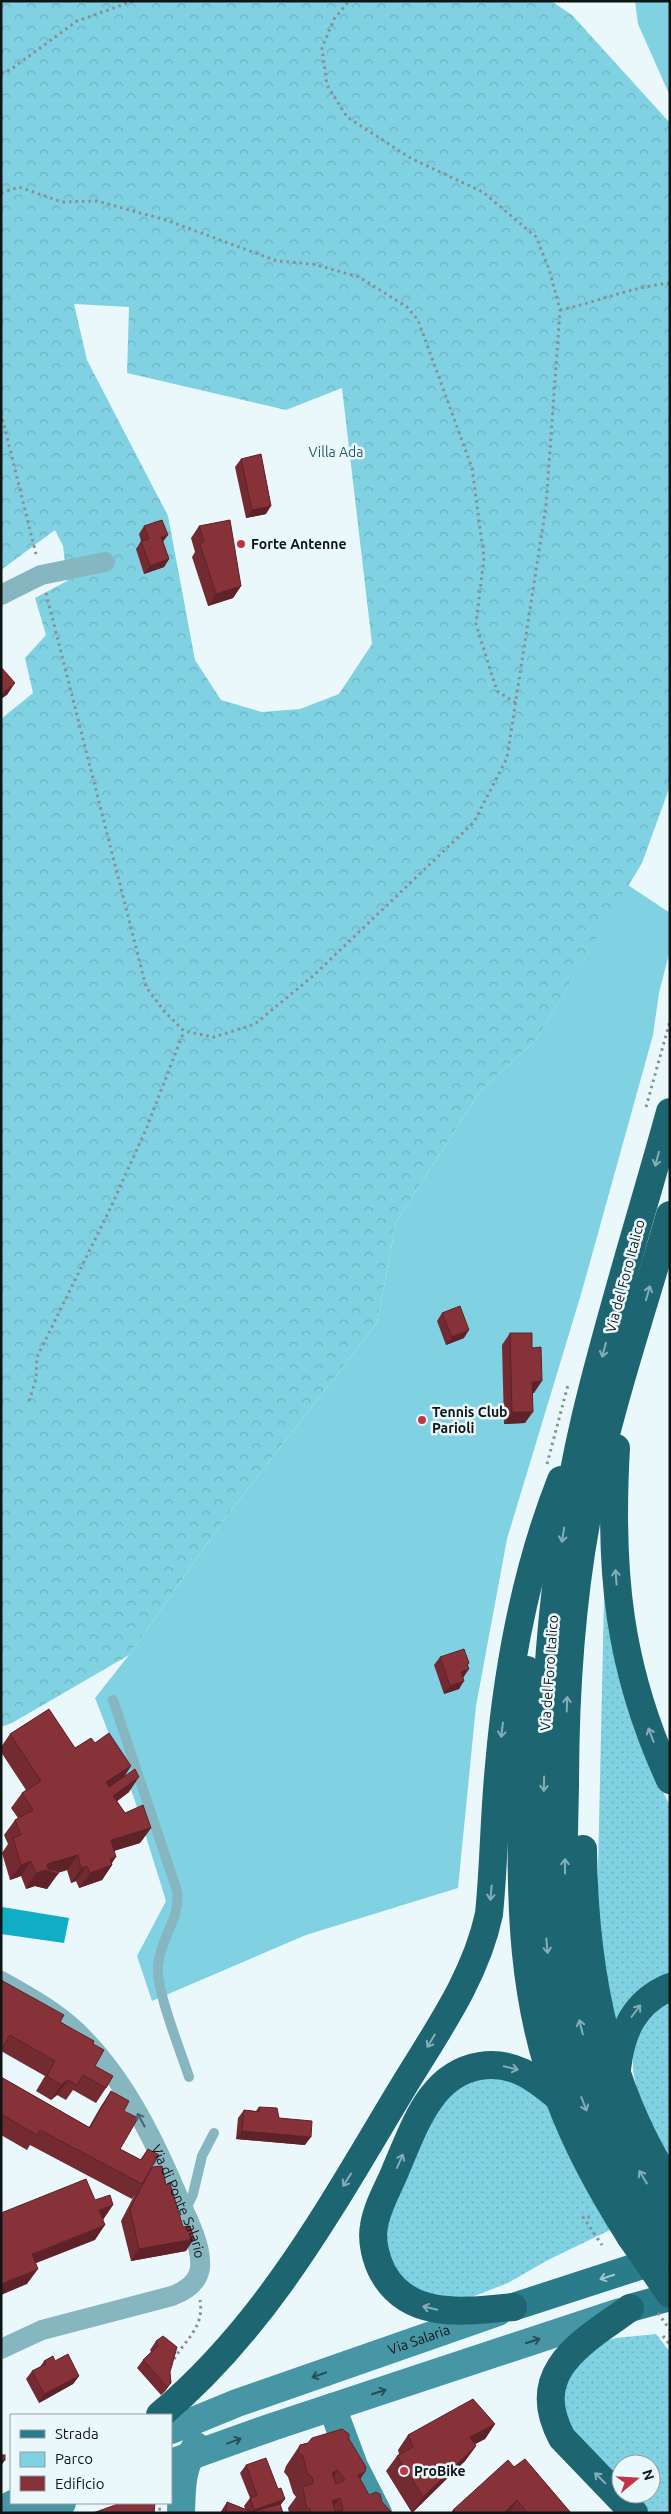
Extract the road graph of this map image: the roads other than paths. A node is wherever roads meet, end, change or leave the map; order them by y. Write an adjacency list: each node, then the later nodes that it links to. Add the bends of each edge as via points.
1 (105, 562): 2 (street, via 41,575)
2 (1, 595)
3 (658, 1111): 6 (highway, Via del Foro Italico, one-way to 6)
4 (670, 1215): 5 (highway, Via del Foro Italico, one-way to 4)
5 (620, 1390): 7 (highway, Via del Foro Italico); 10 (highway, one-way to 5, via 635,1689 620,1621 614,1497)
6 (585, 1418): 8 (highway, via 547,1514); 19 (highway, Via del Foro Italico, one-way to 19, via 559,1562 548,1673 544,1760 545,1923 554,2006 575,2081 613,2167)
7 (584, 1536): 13 (highway, via 583,1847 586,1924 598,2009); 19 (highway, Via del Foro Italico, one-way to 7, via 630,2155 606,2104 582,2029 569,1962 565,1880 567,1684)
8 (535, 1561): 15 (highway, via 524,1730 522,1918 534,2010); 27 (highway, one-way to 27, via 502,1728 489,1914 485,1935 469,1975 357,2164 280,2285 232,2346)
9 (113, 1700): 14 (lane, via 177,1891 177,1910 160,1954 158,1976)
10 (670, 1780)
11 (1, 1981): 18 (street, Via di Ponte Salario, one-way to 11, via 144,2125 104,2061 61,2018)
12 (670, 1987): 13 (highway, one-way to 12, via 622,2040 632,2017 645,2001)
13 (617, 2073): 17 (highway, via 644,2139)
14 (189, 2077)
15 (558, 2097): 19 (highway, via 592,2174); 22 (highway, one-way to 15, via 446,2311 426,2308 407,2299 393,2288 380,2268 374,2248 374,2225 424,2110 448,2079 473,2068 506,2066 526,2073)
16 (214, 2133): 18 (lane, via 202,2156)
17 (670, 2184)
18 (185, 2212): 24 (street, Via di Ponte Salario, via 200,2261 198,2275 188,2288 147,2304 42,2330)
19 (649, 2226): 20 (highway, bridge); 21 (highway, bridge)
20 (670, 2256): 22 (main road, Via Salaria, one-way to 22)
21 (670, 2295): 23 (main road)
22 (514, 2307): 25 (main road, Via Salaria, one-way to 25)
23 (630, 2308): 26 (main road, one-way to 23); 36 (highway, one-way to 23, via 562,2438 554,2423 550,2403 553,2380 570,2353)
24 (1, 2349)
25 (237, 2403): 28 (main road, Via Salaria); 29 (main road)
26 (332, 2407): 29 (main road, one-way to 26); 35 (main road, via 354,2466)
27 (161, 2414)
28 (172, 2430)
29 (180, 2460): 33 (main road, via 182,2479)
30 (13, 2504): 32 (main road)
31 (59, 2504): 34 (main road)
32 (1, 2510)
33 (172, 2510)
34 (28, 2513)
35 (378, 2513)
36 (634, 2513)

